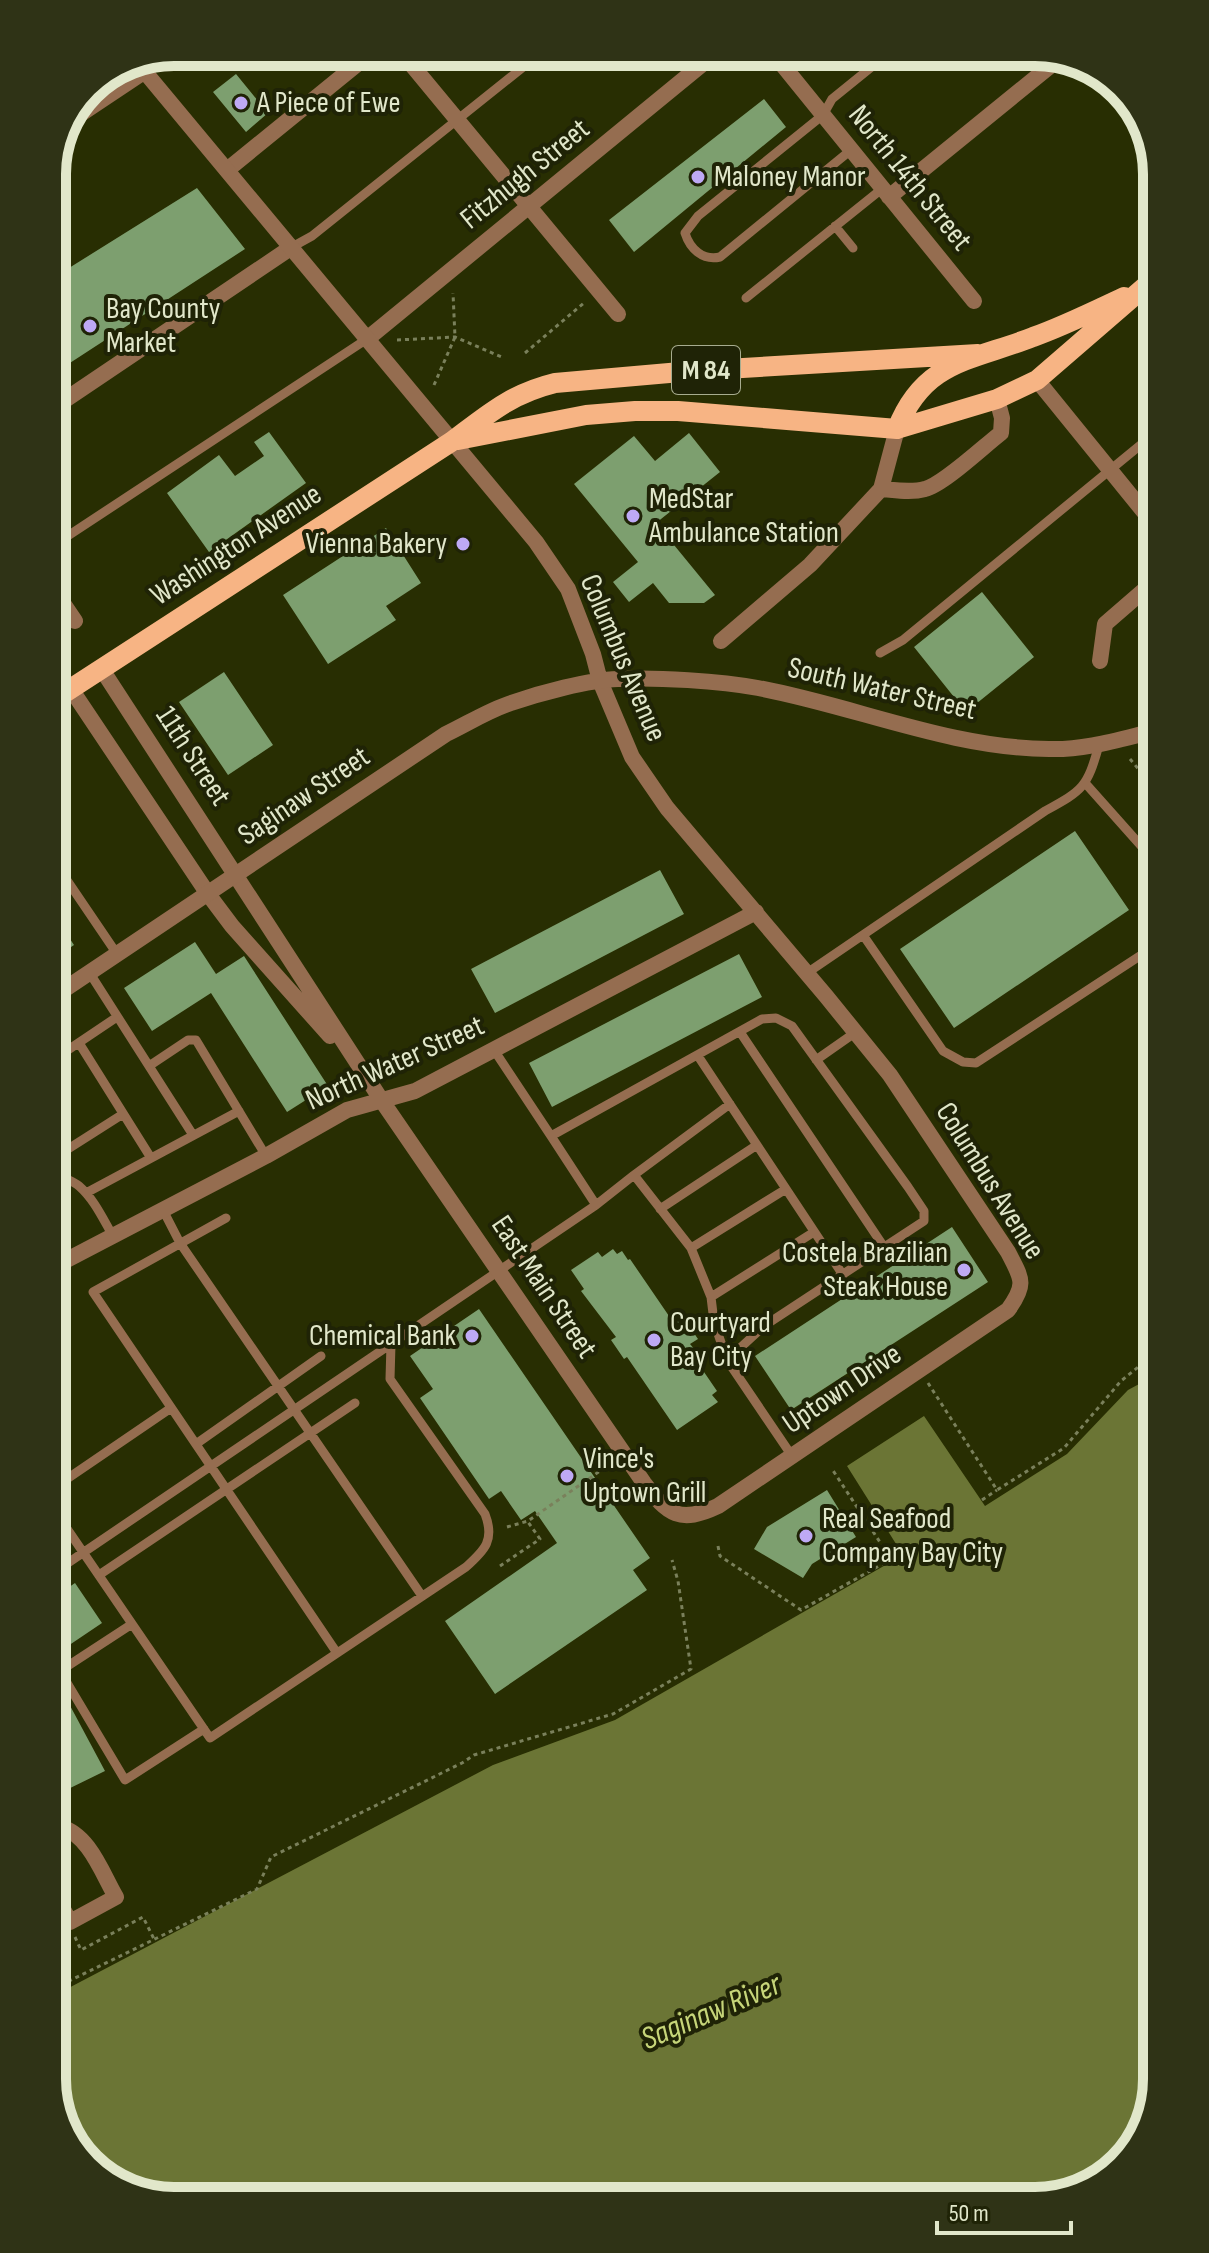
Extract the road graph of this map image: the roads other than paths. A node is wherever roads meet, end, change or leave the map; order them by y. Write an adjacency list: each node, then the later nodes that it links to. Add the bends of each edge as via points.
1 (355, 66): 14 (street)
2 (413, 66): 12 (street)
3 (525, 66): 12 (lane)
4 (700, 66): 16 (street, Fitzhugh Street)
5 (783, 66): 11 (street, North 14th Street)
6 (873, 66): 11 (lane, via 832,99)
7 (1048, 67): 15 (street)
8 (143, 71): 14 (street, Columbus Avenue)
9 (137, 73): 10 (street)
10 (91, 106)
11 (823, 115): 13 (street, North 14th Street); 13 (lane, via 698,216 685,233 688,243 703,256 720,257)
12 (458, 120): 16 (street); 18 (lane)
13 (851, 150): 15 (street, North 14th Street)
14 (227, 170): 18 (street, Columbus Avenue)
15 (886, 192): 17 (lane); 23 (street, North 14th Street)
16 (529, 207): 24 (street); 25 (street, Fitzhugh Street)
17 (835, 226): 19 (lane); 22 (lane)
18 (292, 247): 25 (street, Columbus Avenue); 28 (street)
19 (853, 248)
20 (1143, 287): 26 (main road, M 84, via 1033,338)
21 (1143, 288): 27 (main road, M 84)
22 (746, 298)
23 (974, 301)
24 (618, 314)
25 (367, 339): 31 (street, Columbus Avenue); 36 (lane)
26 (978, 354): 30 (main road, via 922,386 906,405); 31 (main road, M 84, via 555,383 510,398)
27 (1037, 380): 29 (main road, M 84); 33 (street)
28 (66, 399)
29 (997, 399): 30 (main road, M 84); 34 (street, via 1001,433 949,474 928,489)
30 (897, 429): 31 (main road, M 84, via 635,411 586,415); 34 (street)
31 (451, 442): 43 (main road, Washington Avenue / M 84); 44 (street, Columbus Avenue, via 536,542 568,589)
32 (1143, 443): 33 (lane)
33 (1110, 470): 35 (street); 41 (lane, via 903,640)
34 (881, 489): 40 (street, via 810,565)
35 (1143, 511)
36 (66, 537)
37 (1143, 591): 42 (street, via 1105,624)
38 (66, 608): 39 (street)
39 (75, 621)
40 (721, 641)
41 (880, 653)
42 (1100, 661)
43 (101, 668): 45 (main road, Washington Avenue / M 84); 51 (street, 11th Street)
44 (600, 681): 48 (street, South Water Street, via 756,688 1002,746); 51 (street, Saginaw Street, via 510,703 446,734); 54 (street, Columbus Avenue, via 632,757 694,842)
45 (66, 692)
46 (66, 698): 53 (street, East Main Street)
47 (1143, 734): 48 (street, South Water Street)
48 (1099, 745): 49 (lane)
49 (1086, 784): 50 (lane); 55 (lane)
50 (1143, 848)
51 (238, 875): 53 (street, Saginaw Street); 70 (street, East Main Street)
52 (66, 879): 56 (lane)
53 (208, 894): 56 (street, Saginaw Street); 70 (street, East Main Street)
54 (756, 912): 59 (street, Columbus Avenue); 65 (street, North Water Street)
55 (863, 935): 57 (lane, via 943,1051 976,1063); 59 (lane)
56 (117, 954): 58 (street, Saginaw Street)
57 (1143, 954)
58 (89, 972): 60 (street, Saginaw Street); 61 (lane)
59 (807, 973): 63 (street, Columbus Avenue)
60 (66, 988)
61 (117, 1017): 64 (lane); 69 (lane)
62 (740, 1032): 67 (lane); 68 (lane, via 762,1019 776,1018 792,1026); 92 (lane)
63 (856, 1032): 68 (lane); 97 (street, Columbus Avenue, via 1008,1252 1020,1276)
64 (79, 1043): 66 (lane); 74 (lane)
65 (494, 1050): 71 (street, North Water Street, via 415,1091); 76 (lane)
66 (66, 1051)
67 (698, 1056): 72 (lane); 76 (lane)
68 (816, 1060): 92 (lane, via 924,1211 924,1221)
69 (149, 1066): 73 (lane, via 196,1040); 75 (lane)
70 (368, 1078): 71 (street, East Main Street)
71 (382, 1101): 79 (street, North Water Street, via 347,1110); 95 (street, East Main Street)
72 (730, 1104): 77 (lane); 81 (lane)
73 (239, 1111): 75 (lane); 79 (lane)
74 (123, 1114): 78 (lane); 80 (lane)
75 (193, 1135): 80 (lane)
76 (551, 1136): 85 (lane)
77 (757, 1145): 83 (lane); 86 (lane)
78 (66, 1150)
79 (266, 1156): 87 (street, North Water Street)
80 (151, 1158): 84 (lane)
81 (634, 1175): 85 (lane); 86 (lane)
82 (66, 1179): 84 (lane)
83 (786, 1189): 89 (lane); 93 (lane)
84 (86, 1193): 90 (lane)
85 (596, 1205): 95 (lane)
86 (660, 1209): 93 (lane)
87 (163, 1210): 90 (street, North Water Street); 91 (lane)
88 (226, 1218): 91 (lane)
89 (814, 1232): 96 (lane); 98 (lane)
90 (113, 1236): 94 (street, North Water Street)
91 (180, 1243): 102 (lane); 104 (lane, via 93,1292)
92 (884, 1247): 96 (lane)
93 (691, 1248): 98 (lane)
94 (66, 1260)
95 (499, 1271): 99 (lane); 112 (street, East Main Street, via 660,1504)
96 (843, 1275): 101 (lane, via 764,1326)
97 (1021, 1293): 108 (street, Uptown Drive, via 1008,1310)
98 (711, 1297): 101 (lane)
99 (391, 1344): 105 (lane); 117 (lane, via 390,1379 485,1514 490,1529 480,1555)
100 (321, 1356): 102 (lane)
101 (727, 1360): 108 (lane)
102 (279, 1387): 105 (lane); 107 (lane)
103 (355, 1403): 106 (lane)
104 (171, 1408): 107 (lane); 110 (lane)
105 (294, 1410): 106 (lane); 109 (lane)
106 (310, 1433): 111 (lane); 117 (lane)
107 (196, 1444): 109 (lane)
108 (792, 1456): 112 (street, Uptown Drive, via 718,1506)
109 (211, 1466): 111 (lane); 114 (lane)
110 (66, 1480)
111 (227, 1490): 116 (lane); 119 (lane)
112 (684, 1516)
113 (66, 1528): 114 (lane)
114 (83, 1553): 115 (lane); 116 (lane)
115 (66, 1564)
116 (99, 1575): 118 (lane)
117 (422, 1596): 119 (lane)
118 (132, 1624): 120 (lane); 122 (lane)
119 (337, 1653): 122 (lane, via 210,1738)
120 (66, 1667)
121 (66, 1681): 122 (lane, via 125,1780)
122 (204, 1729)
123 (66, 1829): 124 (street, via 85,1843 116,1897 70,1922)
124 (66, 1915)

